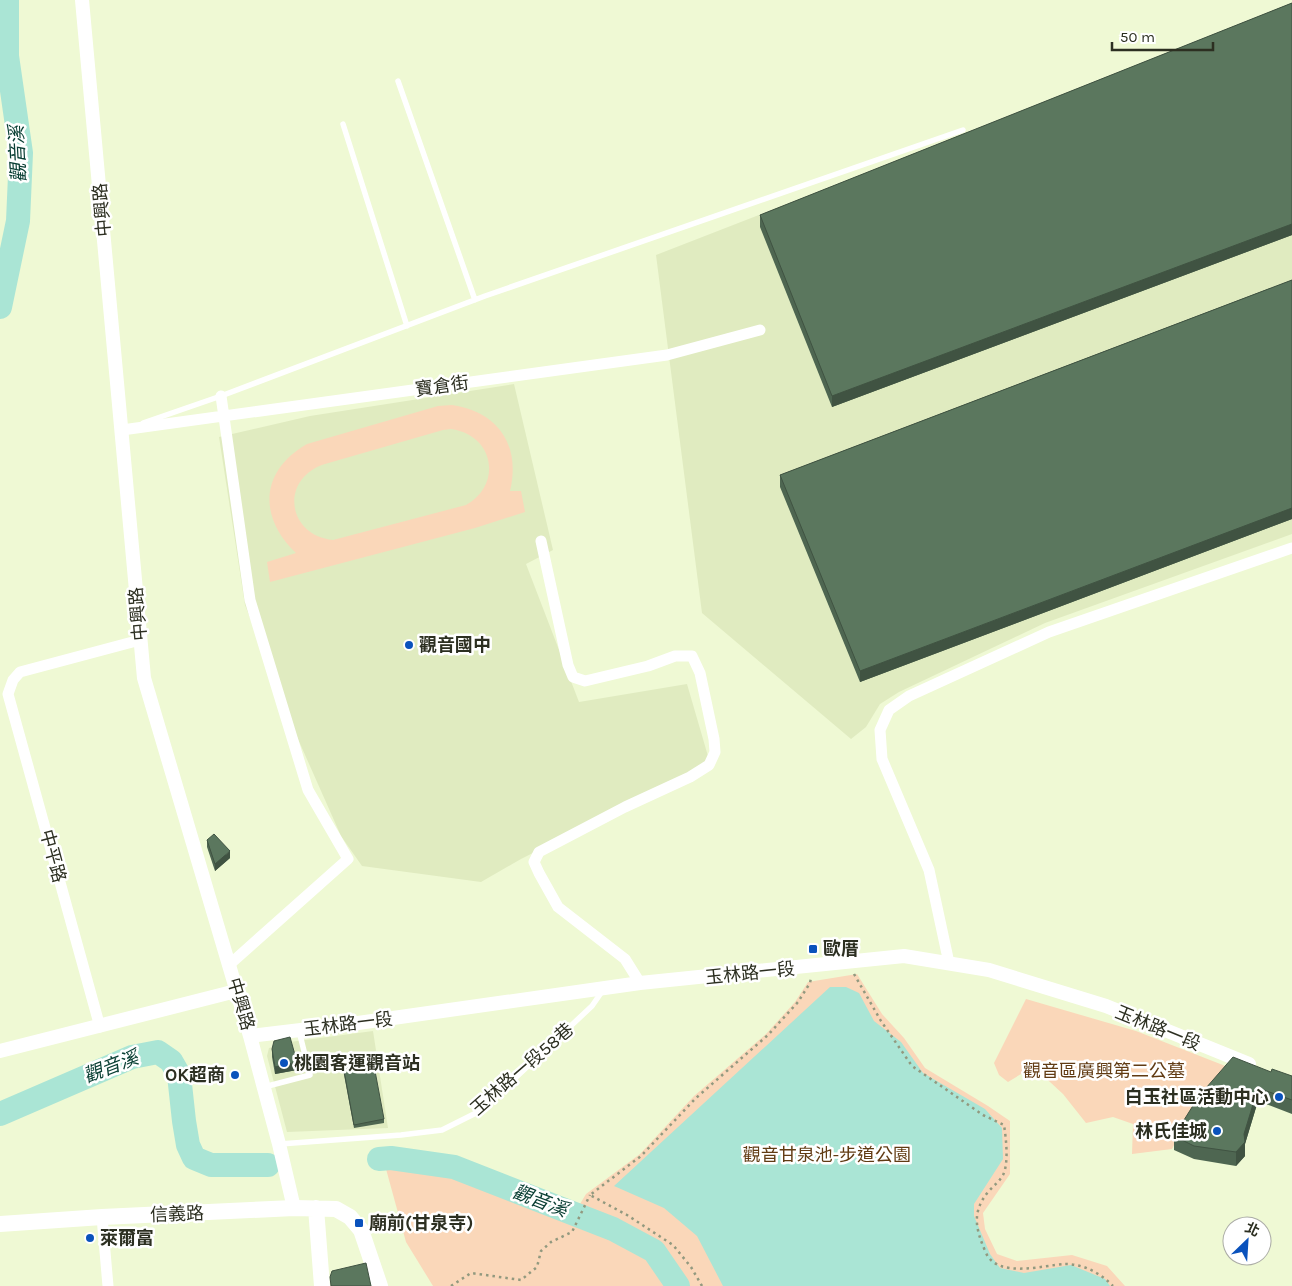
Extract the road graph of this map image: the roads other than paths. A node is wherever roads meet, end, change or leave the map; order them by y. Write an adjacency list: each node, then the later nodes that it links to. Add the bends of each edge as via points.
1 (82, 0): 10 (street, 中興路)
2 (398, 81): 5 (lane)
3 (343, 124): 6 (lane)
4 (963, 130): 5 (lane)
5 (475, 300): 6 (lane)
6 (407, 326): 8 (lane)
7 (760, 330): 9 (street, 寶倉街, via 667,354)
8 (221, 396): 9 (street); 10 (lane)
9 (224, 416): 10 (street, 寶倉街); 15 (street, via 250,600 308,790 348,858)
10 (122, 430): 13 (street, 中興路)
11 (541, 541): 16 (street, via 573,678 585,681 685,655 692,656 700,673 715,752 709,765 539,852 534,862 558,907 625,959)
12 (1292, 548): 14 (street, via 1049,632 909,696 890,710 880,730 882,759 929,870)
13 (140, 640): 15 (street, 中興路, via 144,678); 19 (street, 中平路, via 20,672 8,694)
14 (949, 964): 16 (street, 玉林路一段, via 904,956); 23 (street, 玉林路一段, via 989,970 1106,1006)
15 (229, 965): 18 (street, 中興路)
16 (640, 983): 17 (street, 玉林路一段)
17 (602, 990): 20 (street, 玉林路一段); 25 (lane, 玉林路一段58巷, via 592,1006 480,1111 442,1130)
18 (236, 991): 19 (street); 21 (street, 中興路)
19 (100, 1027): 22 (street)
20 (299, 1031): 21 (street, 玉林路一段); 24 (lane, via 310,1076)
21 (250, 1036): 24 (street, 中興路)
22 (0, 1051)
23 (1262, 1069)
24 (264, 1087): 25 (street, 中興路)
25 (279, 1144): 26 (street, 中興路)
26 (294, 1208): 27 (main road, 信義路); 28 (main road, 信義路)
27 (316, 1208): 31 (main road); 32 (main road, 信義路, via 336,1209 350,1217 361,1230)
28 (102, 1217): 29 (main road, 信義路); 30 (street)
29 (0, 1224)
30 (108, 1286)
31 (322, 1286)
32 (380, 1286)

